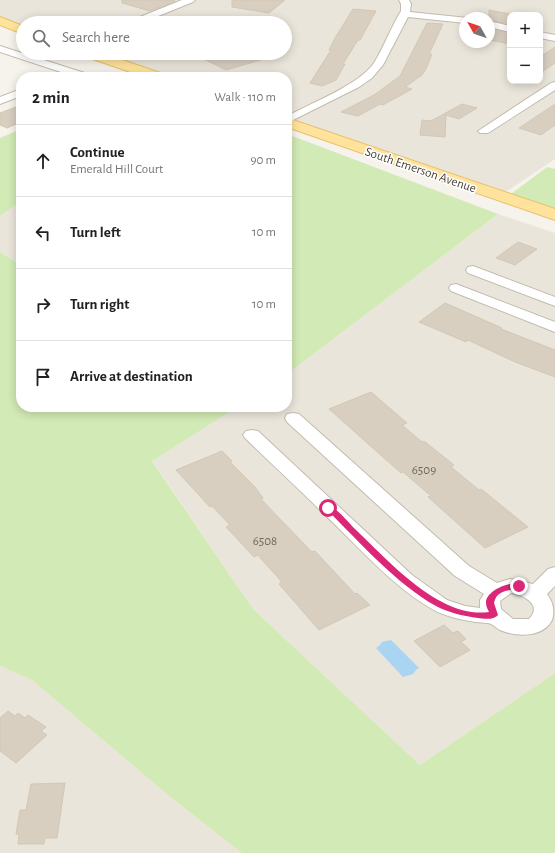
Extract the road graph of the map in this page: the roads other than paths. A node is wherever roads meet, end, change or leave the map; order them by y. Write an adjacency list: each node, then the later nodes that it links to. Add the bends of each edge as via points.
1 (190, 0): 4 (street)
2 (404, 0): 3 (street)
3 (404, 14): 5 (street); 22 (street, via 378,65 368,76)
4 (150, 16)
5 (459, 19)
6 (0, 21): 8 (main road)
7 (495, 25): 9 (street)
8 (16, 27)
9 (507, 28)
10 (543, 36): 11 (street)
11 (555, 38)
12 (0, 49): 13 (street)
13 (16, 54)
14 (34, 60): 16 (street)
15 (109, 60): 18 (main road)
16 (37, 61): 17 (street)
17 (70, 72)
18 (144, 72)
19 (555, 85): 24 (street)
20 (16, 94): 21 (street)
21 (0, 100)
22 (292, 118)
23 (292, 123): 25 (main road, South Emerson Avenue)
24 (484, 131)
25 (555, 215)
26 (473, 270): 28 (street)
27 (456, 288): 29 (street)
28 (555, 302)
29 (555, 327)
30 (292, 418): 33 (street, via 462,571)
31 (252, 435): 35 (street, via 405,580 440,604 464,614)
32 (555, 574): 34 (street)
33 (495, 592): 34 (street, via 510,586 519,586); 35 (street, via 490,603)
34 (536, 593): 35 (street, via 546,604 547,611 545,617 534,626 512,626)
35 (494, 615)

